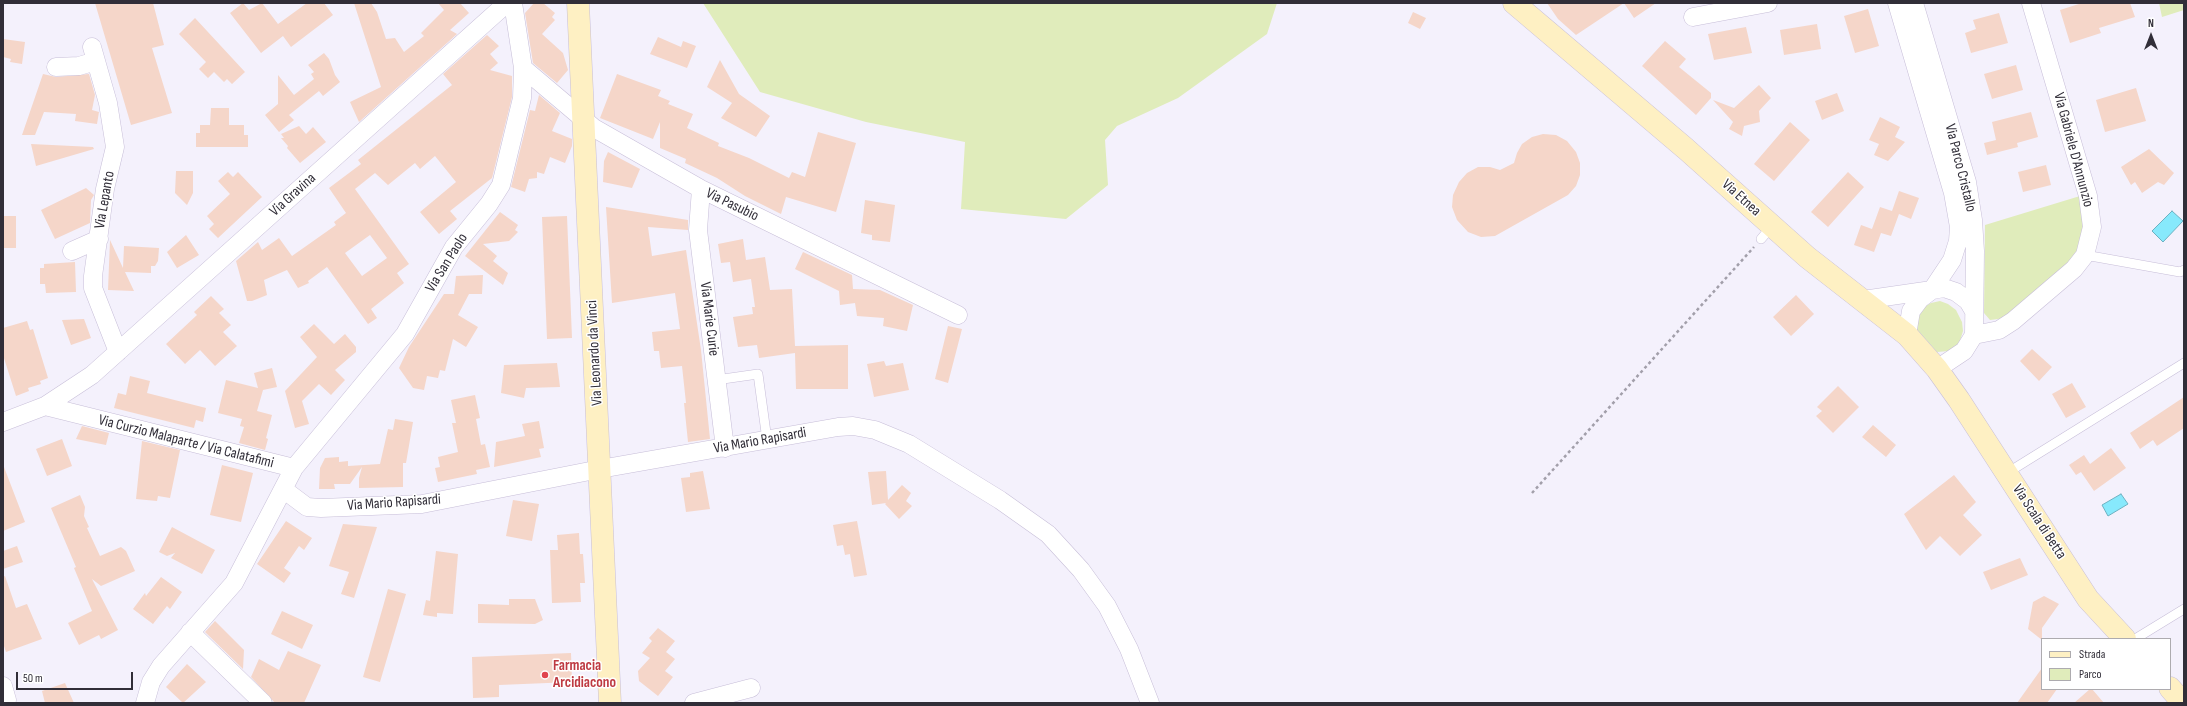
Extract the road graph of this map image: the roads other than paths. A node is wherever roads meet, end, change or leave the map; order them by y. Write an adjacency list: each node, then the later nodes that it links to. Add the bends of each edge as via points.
1 (507, 3): 24 (street, Via Gravina)
2 (513, 3): 11 (street, Via San Paolo)
3 (578, 3): 12 (main road, Via Leonardo da Vinci)
4 (1514, 3): 19 (main road, Via Etnea, via 1686,149 1767,232 1807,257)
5 (1768, 3): 9 (street)
6 (1897, 3): 18 (street, Via Parco Cristallo, via 1953,193 1959,227 1952,260)
7 (1914, 3): 20 (street, Via Parco Cristallo, via 1967,182 1975,251)
8 (2031, 3): 16 (street, Via Gabriele D'Annunzio, via 2088,196 2092,227)
9 (1693, 17)
10 (56, 67): 14 (street, Via Lepanto, via 78,66 94,54 108,103 115,147 105,189)
11 (522, 68): 12 (street, Via Pasubio); 35 (street, Via San Paolo, via 522,98 501,185 454,247 405,334)
12 (583, 117): 13 (street, Via Pasubio, via 594,128); 36 (main road, Via Leonardo da Vinci)
13 (701, 190): 21 (street, Via Pasubio); 27 (street, Via Marie Curie, via 698,230)
14 (99, 239): 15 (street); 24 (street, Via Lepanto, via 93,288)
15 (72, 251)
16 (2085, 255): 17 (lane, via 2180,272); 23 (street, Via Gabriele D'Annunzio, via 2074,269 2013,321 1998,330)
17 (2184, 270)
18 (1932, 290): 19 (street); 20 (street, via 1944,288 1956,292 1968,301); 22 (street, via 1911,310)
19 (1863, 300): 22 (main road, Via Etnea)
20 (1974, 310): 23 (street, Via Parco Cristallo)
21 (958, 315)
22 (1907, 335): 26 (main road, Via Etnea)
23 (1974, 335): 26 (street, via 1964,351)
24 (118, 352): 28 (street, Via Gravina)
25 (2184, 363): 37 (lane)
26 (1937, 369): 29 (main road, Via Etnea)
27 (716, 380): 33 (lane, via 758,374); 34 (street, Via Marie Curie)
28 (77, 385): 30 (street, Via Gravina); 31 (street, via 75,397)
29 (1959, 400): 37 (main road, Via Scala di Betta)
30 (44, 406): 31 (street, Via Curzio Malaparte / Via Calatafimi); 32 (street, Via Gravina)
31 (78, 415): 35 (street, Via Curzio Malaparte / Via Calatafimi)
32 (4, 419)
33 (767, 440): 34 (street, Via Mario Rapisardi); 49 (street, Via Mario Rapisardi, via 838,427 853,426 875,430 908,444 1000,500 1048,534 1081,570 1107,606)
34 (724, 448): 36 (street, Via Mario Rapisardi)
35 (294, 468): 38 (street, Via San Paolo)
36 (600, 469): 38 (street, Via Mario Rapisardi, via 422,504 307,507); 47 (main road, Via Leonardo da Vinci)
37 (2007, 473): 41 (main road, Via Scala di Betta, via 2088,599)
38 (283, 489): 40 (street, Via San Paolo, via 234,583)
39 (2184, 609): 42 (lane)
40 (193, 629): 45 (street, Via San Paolo, via 161,666 151,682); 46 (street)
41 (2124, 638)
42 (2137, 638)
43 (751, 688): 48 (street)
44 (2171, 689): 50 (main road)
45 (145, 703)
46 (264, 703)
47 (610, 703)
48 (694, 703)
49 (1150, 703)
50 (2183, 703)

